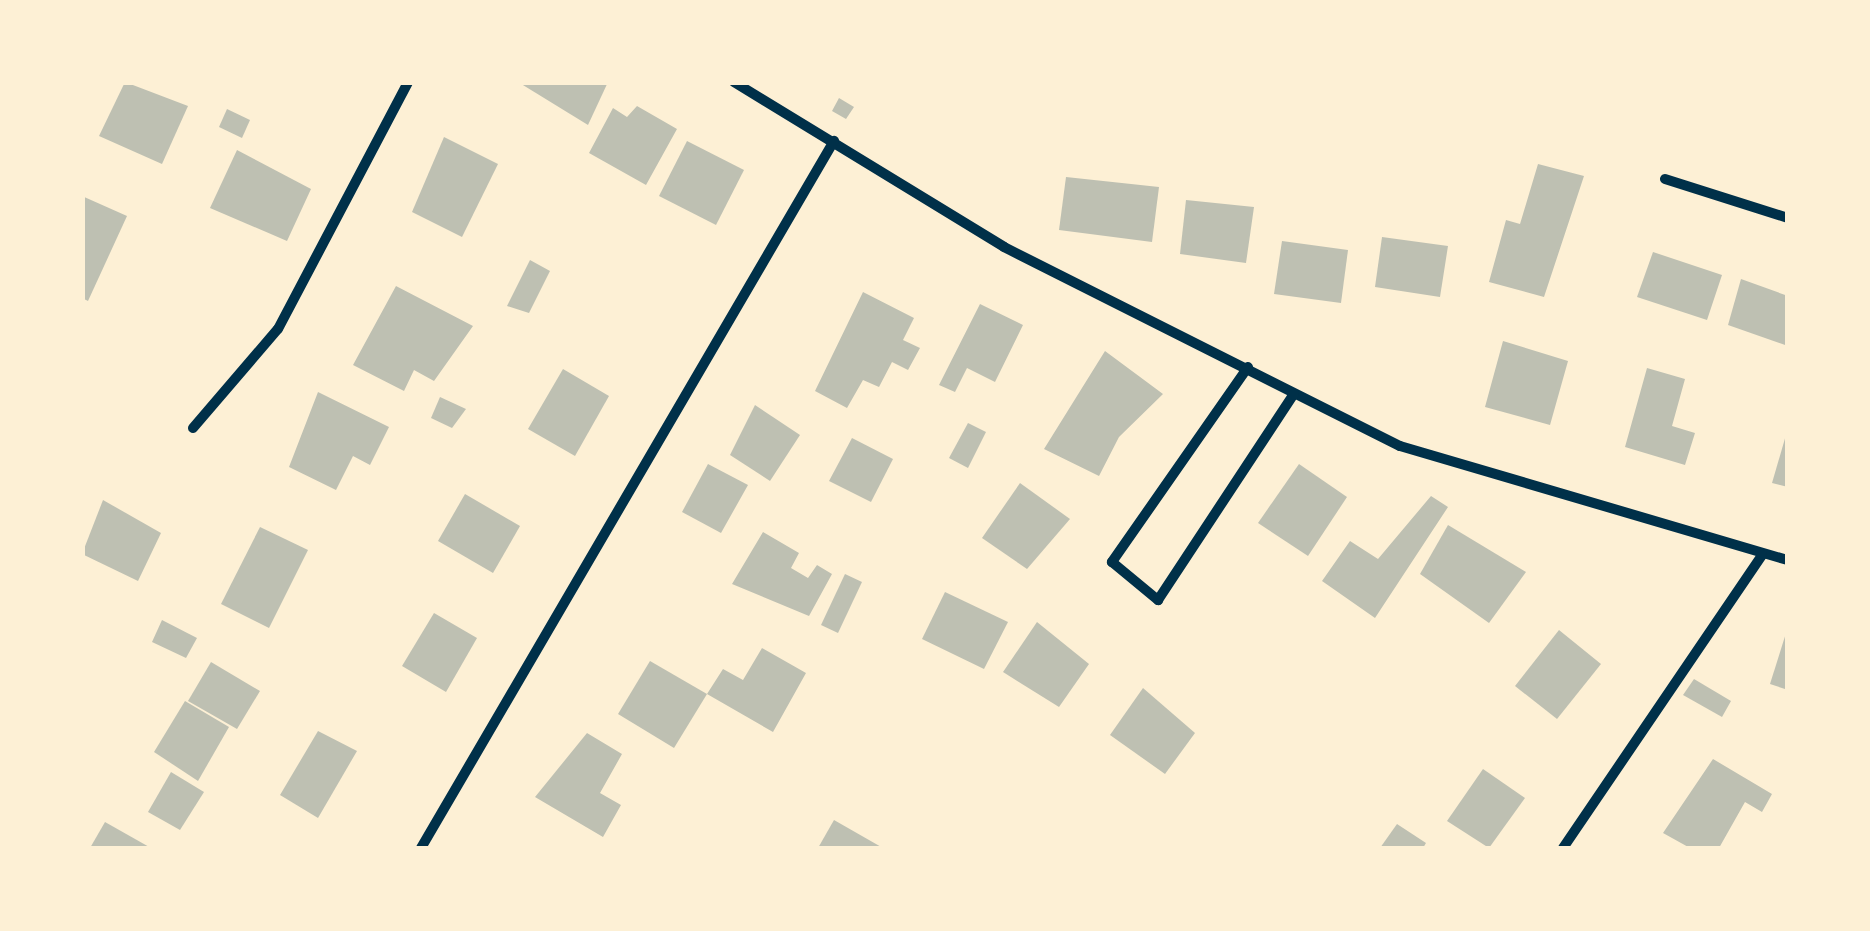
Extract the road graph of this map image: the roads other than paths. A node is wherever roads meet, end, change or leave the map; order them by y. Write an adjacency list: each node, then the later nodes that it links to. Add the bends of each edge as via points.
1 (408, 82): 8 (street, via 278,329)
2 (734, 82): 3 (street)
3 (834, 142): 6 (street, via 1004,246); 11 (street)
4 (1665, 179): 5 (street)
5 (1788, 218)
6 (1248, 368): 7 (street); 7 (street, via 1112,562 1158,600)
7 (1294, 394): 9 (street, via 1400,446)
8 (193, 428)
9 (1762, 555): 10 (street); 12 (street)
10 (1788, 560)
11 (422, 848)
12 (1563, 848)

